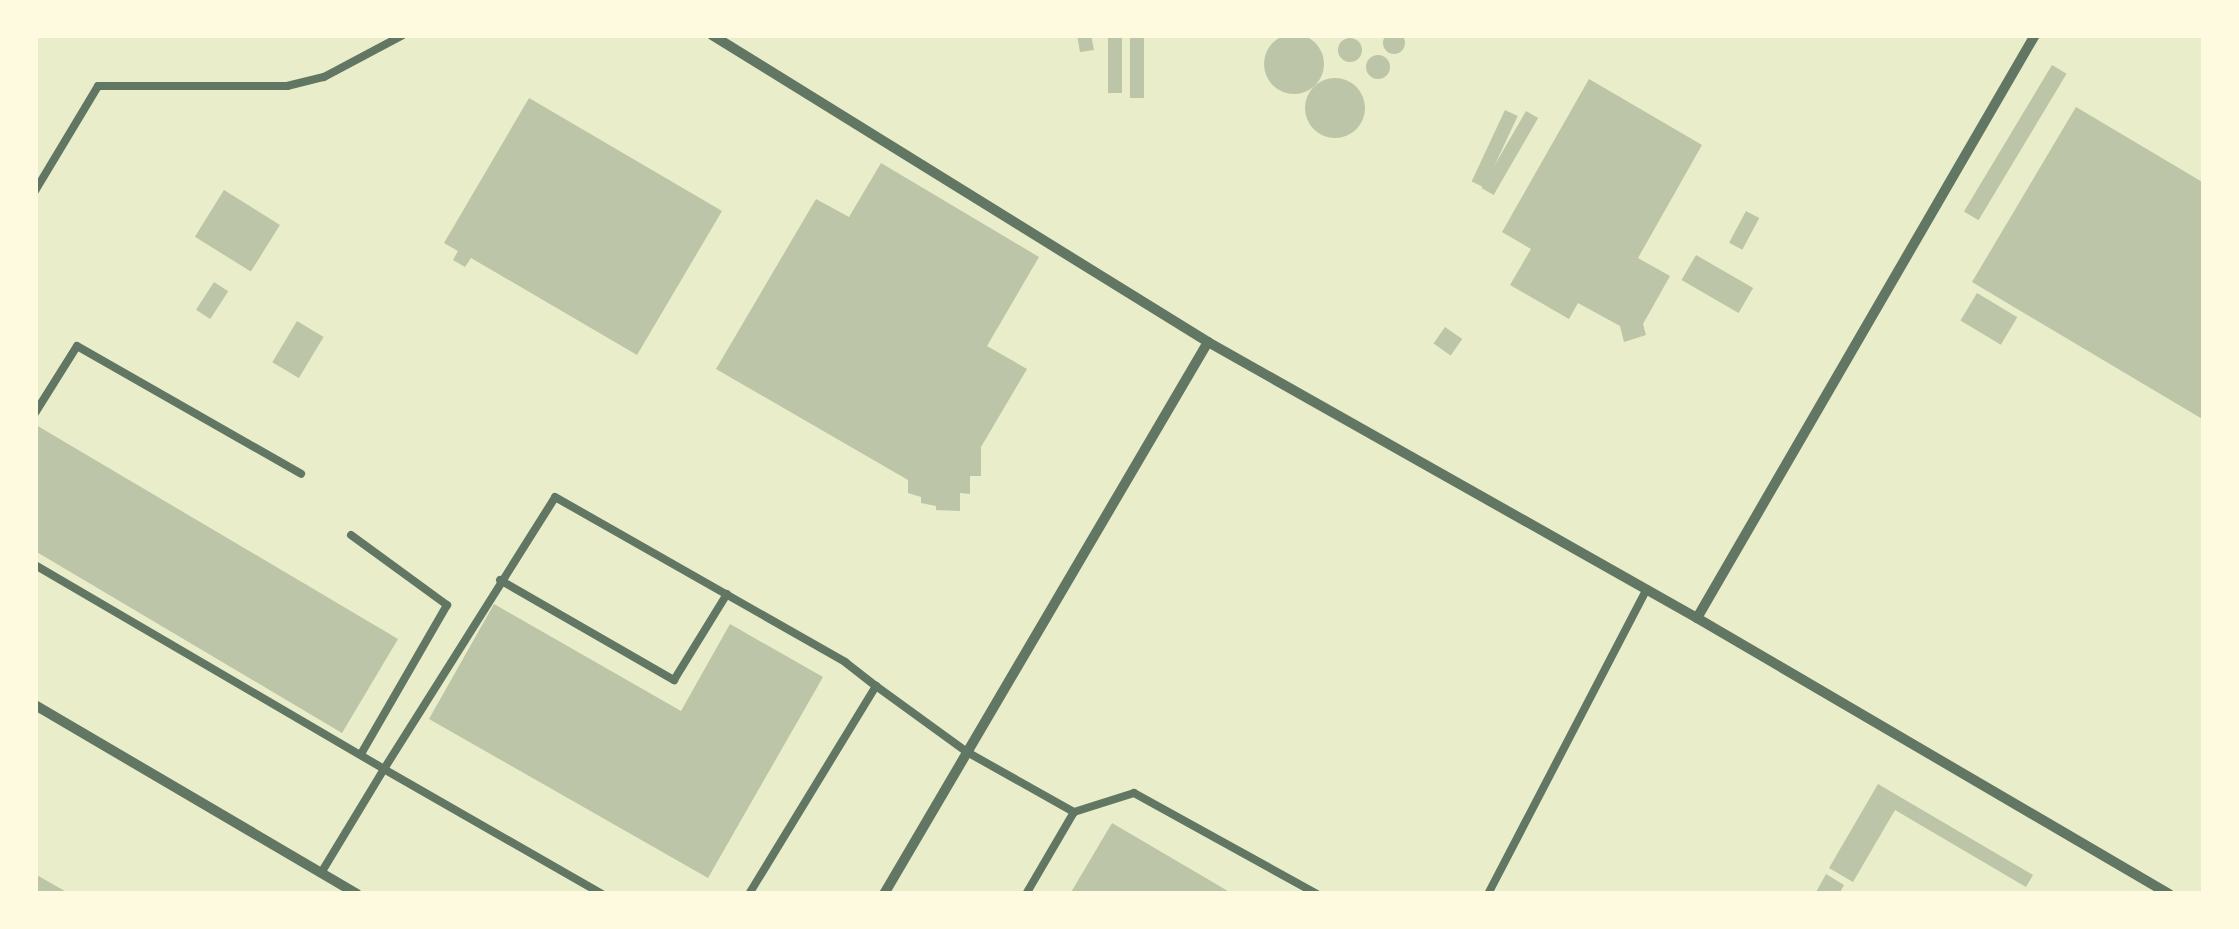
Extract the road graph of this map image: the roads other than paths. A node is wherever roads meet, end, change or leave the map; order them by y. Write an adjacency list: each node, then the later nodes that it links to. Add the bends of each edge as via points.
1 (403, 35): 4 (lane, via 324,77 287,86 98,86)
2 (712, 35): 5 (street)
3 (2035, 35): 13 (street)
4 (35, 191)
5 (1208, 342): 11 (street); 16 (street)
6 (35, 413): 7 (lane, via 77,346)
7 (300, 474)
8 (351, 535): 17 (lane, via 447,605)
9 (35, 565): 17 (lane)
10 (500, 580): 12 (lane, via 555,497); 12 (lane, via 674,680); 18 (lane)
11 (1646, 589): 13 (street); 27 (lane)
12 (727, 594): 14 (lane)
13 (1697, 618): 28 (street)
14 (876, 686): 16 (lane); 23 (lane)
15 (35, 705): 20 (street)
16 (967, 752): 19 (lane); 24 (street)
17 (361, 754): 18 (lane)
18 (384, 769): 20 (lane); 22 (lane)
19 (1074, 812): 25 (lane); 26 (lane, via 1134,793)
20 (322, 873): 21 (street)
21 (358, 894)
22 (602, 894)
23 (749, 894)
24 (884, 894)
25 (1026, 894)
26 (1317, 894)
27 (1488, 894)
28 (2169, 894)

